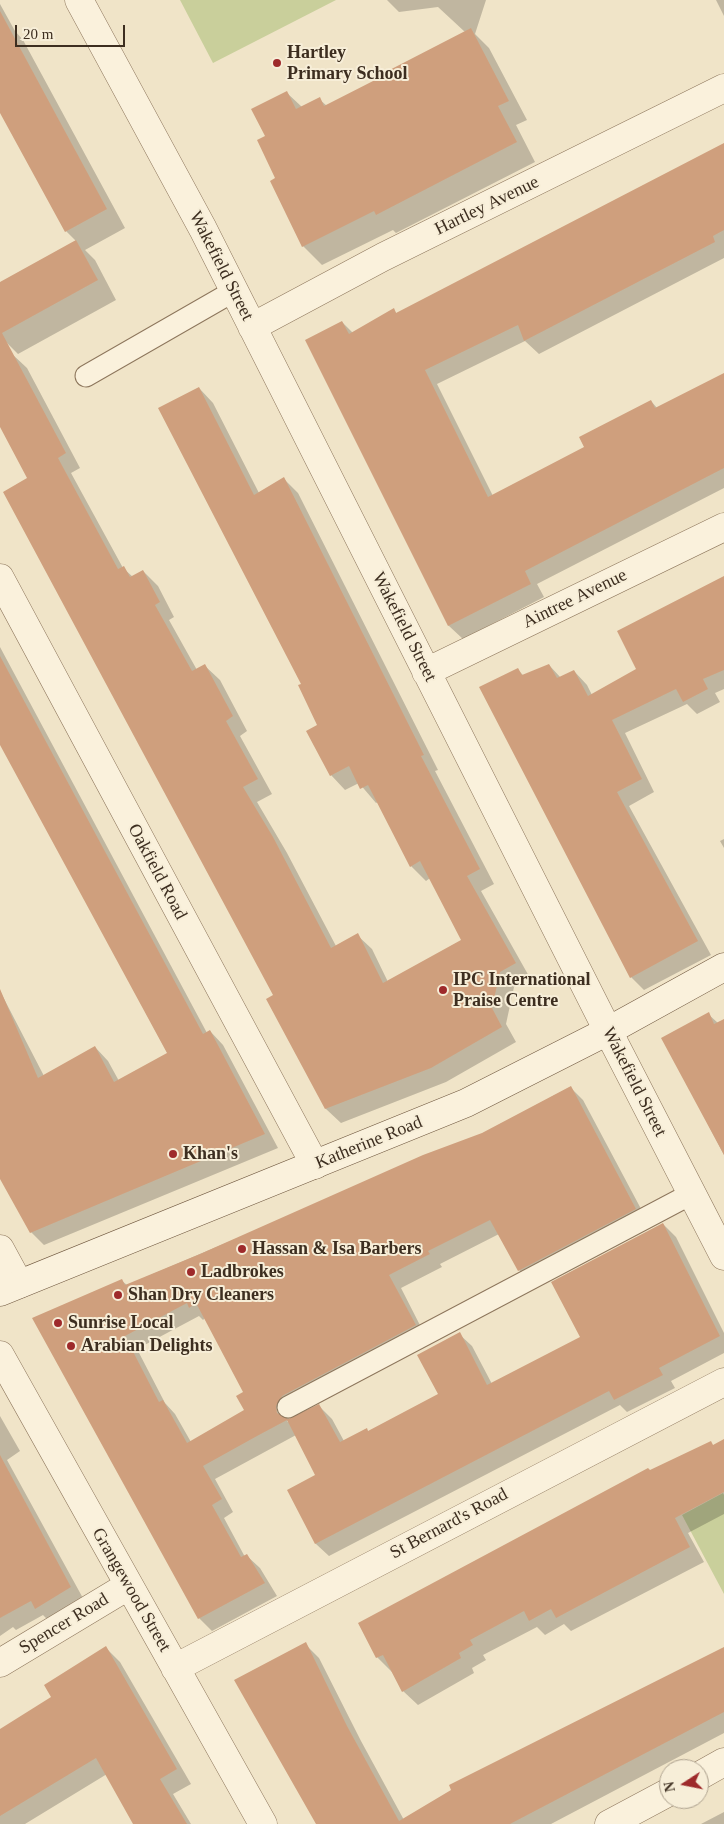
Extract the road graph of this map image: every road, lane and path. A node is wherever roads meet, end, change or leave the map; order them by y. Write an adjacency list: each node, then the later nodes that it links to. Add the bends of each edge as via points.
1 (80, 0): 3 (street, Wakefield Street)
2 (724, 88): 4 (street, Hartley Avenue, via 383,257)
3 (234, 291): 4 (street, Wakefield Street); 5 (lane)
4 (252, 327): 8 (street, Wakefield Street)
5 (86, 376)
6 (724, 527): 8 (street, Aintree Avenue)
7 (0, 578): 11 (street, Oakfield Road)
8 (426, 672): 10 (street, Wakefield Street)
9 (724, 967): 10 (street, Katherine Road)
10 (608, 1031): 11 (street, Katherine Road, via 466,1103); 12 (street, Wakefield Street)
11 (315, 1165): 15 (street, Katherine Road)
12 (691, 1194): 14 (street, Wakefield Street); 18 (lane)
13 (0, 1249): 15 (street)
14 (724, 1256)
15 (10, 1288)
16 (0, 1355): 19 (street, Grangewood Street)
17 (724, 1382): 21 (street, St Bernard's Road)
18 (288, 1407)
19 (128, 1586): 20 (street, Spencer Road); 21 (street, Grangewood Street)
20 (0, 1663)
21 (175, 1668): 25 (street, Grangewood Street)
22 (724, 1762): 23 (street)
23 (709, 1770)
24 (659, 1797): 26 (street)
25 (263, 1824)
26 (609, 1824)

